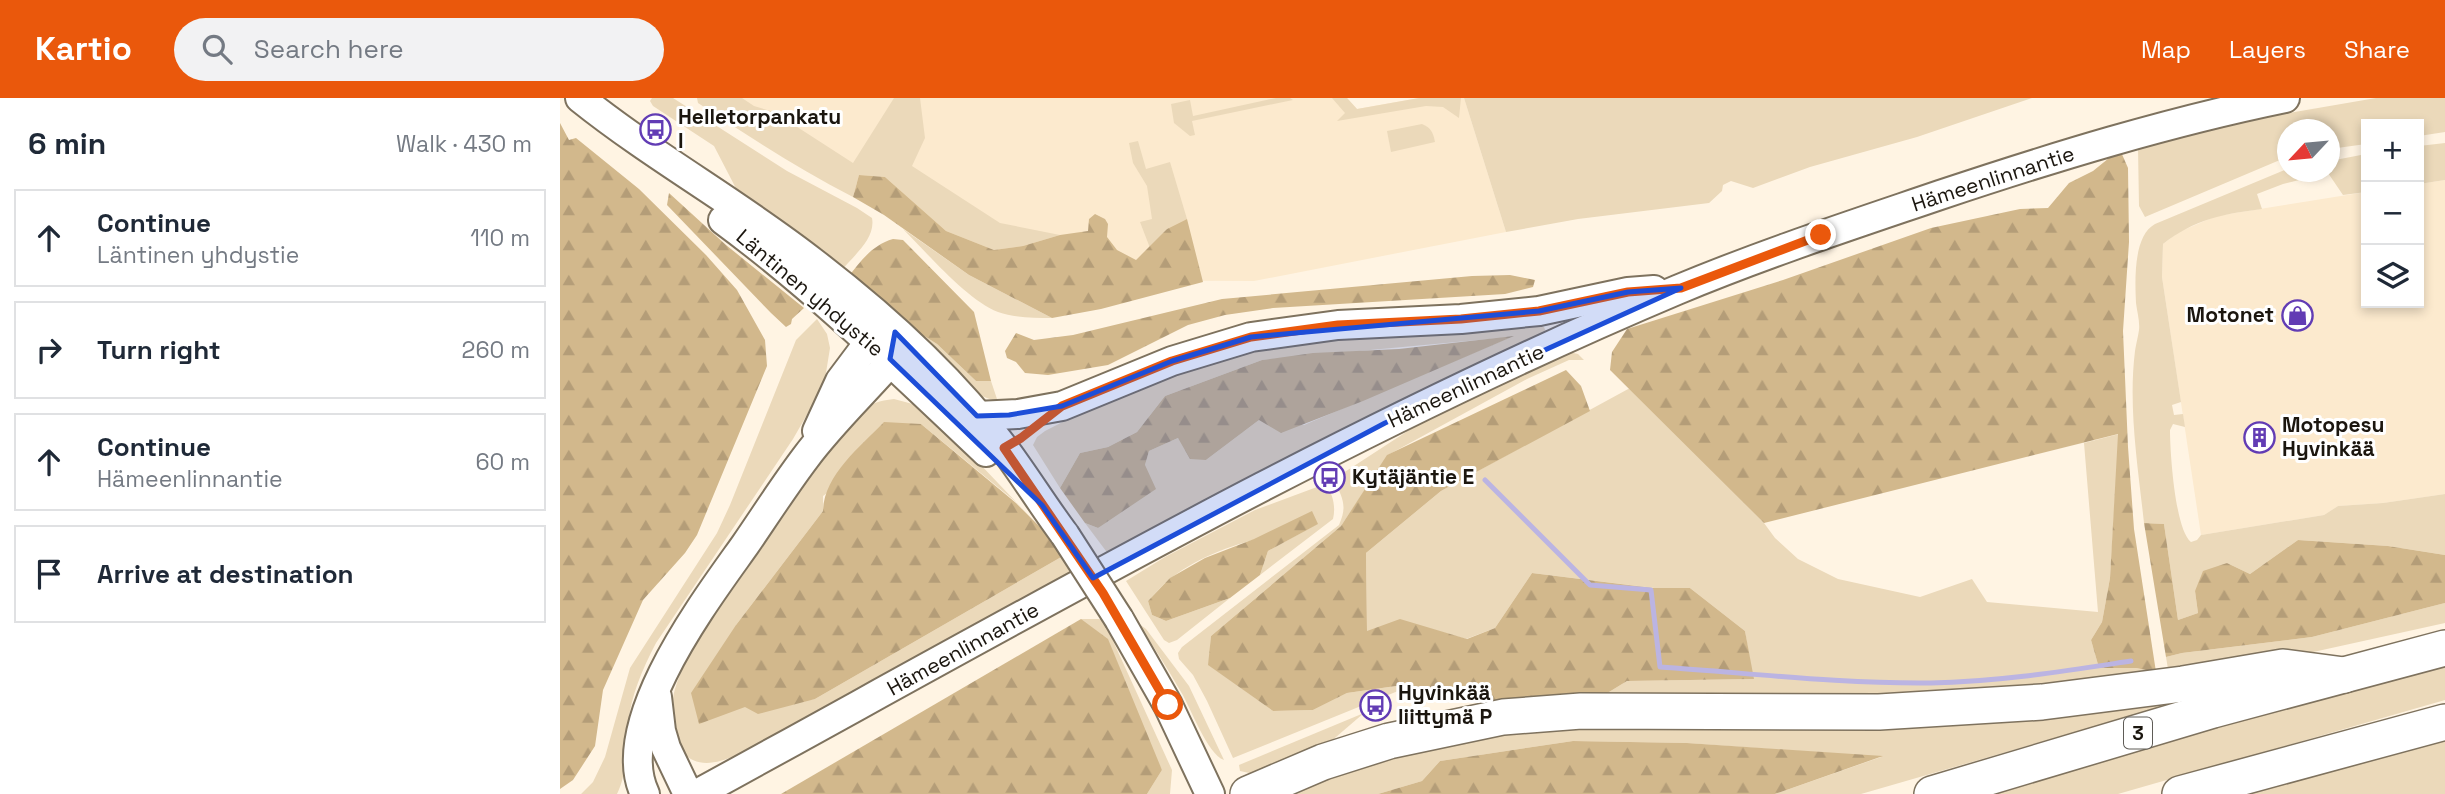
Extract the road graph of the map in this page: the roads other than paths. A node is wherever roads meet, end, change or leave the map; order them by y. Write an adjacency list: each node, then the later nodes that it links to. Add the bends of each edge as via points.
1 (580, 98): 7 (main road, Läntinen yhdystie, via 814,263)
2 (2285, 98): 4 (main road, Hämeenlinnantie, via 2154,129 2007,173)
3 (560, 103): 7 (main road, Läntinen yhdystie)
4 (1681, 288): 5 (main road, via 1628,292); 6 (main road, Hämeenlinnantie)
5 (1539, 311): 6 (main road, via 1555,316); 8 (main road, via 1338,325 1251,337 1172,361)
6 (1571, 336): 18 (main road, Hämeenlinnantie, via 1235,500)
7 (885, 344): 9 (main road, Läntinen yhdystie, via 945,381); 11 (main road, Läntinen yhdystie); 14 (main road, via 884,369 807,456 673,651)
8 (1062, 406): 9 (main road); 10 (main road)
9 (977, 416): 10 (main road, Läntinen yhdystie)
10 (1004, 448): 11 (main road, Läntinen yhdystie)
11 (1042, 505): 19 (main road, Läntinen yhdystie, bridge, via 1119,619 1168,705)
12 (2445, 649): 13 (highway, 3)
13 (2344, 675): 20 (highway, via 2283,667 2042,702 1879,712 1581,710 1503,717 1389,741 1323,762); 21 (highway, 3)
14 (656, 687): 16 (main road, via 640,750); 17 (main road, via 666,748)
15 (2445, 722): 22 (highway)
16 (645, 794)
17 (688, 794)
18 (697, 794)
19 (1210, 794)
20 (1248, 794)
21 (1932, 794)
22 (2180, 794)

